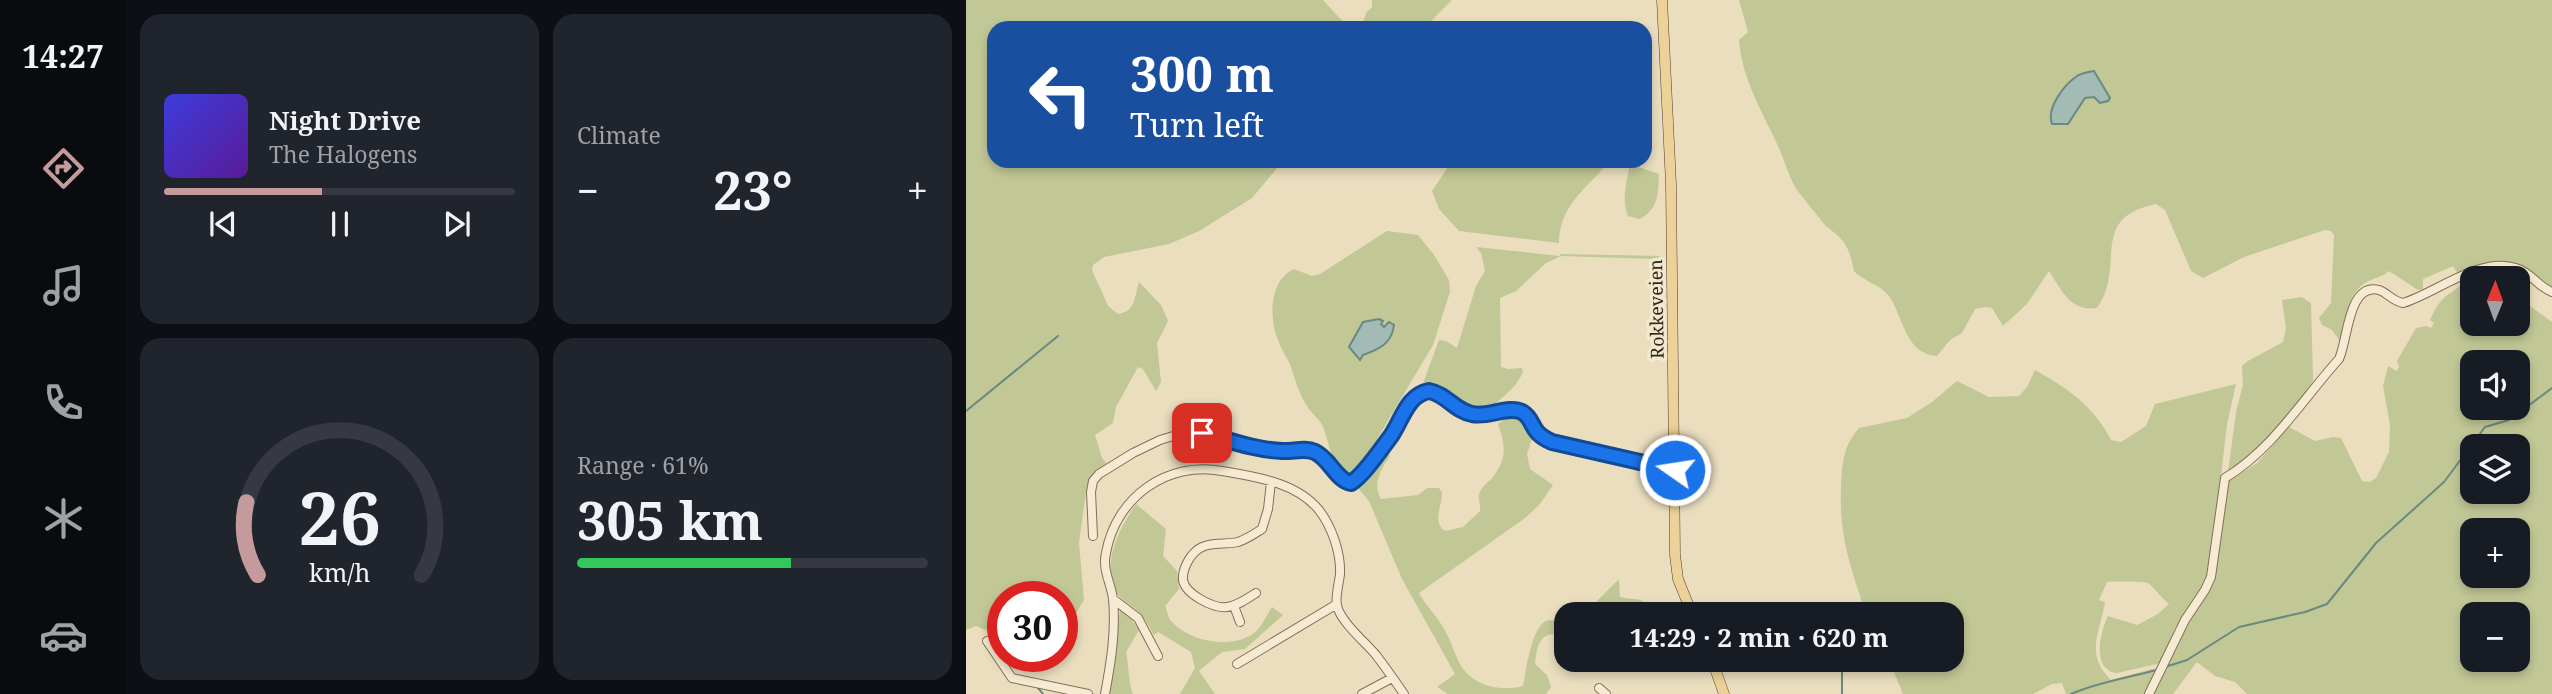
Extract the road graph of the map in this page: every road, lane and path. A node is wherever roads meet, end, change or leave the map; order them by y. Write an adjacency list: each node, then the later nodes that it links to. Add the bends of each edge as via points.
1 (1662, 0): 3 (main road, Rokkeveien, via 1671,184)
2 (2552, 292): 22 (street, via 2525,272 2502,266 2473,272 2403,303 2377,290 2358,296 2339,359 2267,446 2225,478 2211,577)
3 (1675, 470): 5 (street, via 1552,442 1536,433 1525,413 1516,409 1469,414 1429,391 1414,398 1391,436 1351,483 1343,481 1325,458 1305,449 1282,451 1202,433 1160,440 1109,466 1093,481); 8 (main road, Rokkeveien, via 1675,555)
4 (1271, 482): 7 (street, via 1208,469 1175,473 1147,486 1115,524 1105,553); 9 (street, via 1292,489 1320,511 1340,558); 10 (street, via 1262,529 1237,542 1201,547 1185,567 1185,586 1214,607)
5 (1093, 536)
6 (1256, 593): 10 (street)
7 (1113, 599): 12 (street, via 1138,618); 18 (street, via 1113,648)
8 (1687, 602)
9 (1337, 604): 13 (street); 16 (street)
10 (1234, 606): 11 (street)
11 (1240, 622)
12 (1158, 656)
13 (1237, 664)
14 (1008, 672): 17 (street, via 1012,678)
15 (1716, 672): 21 (main road)
16 (1392, 678): 19 (street); 20 (street)
17 (1088, 694)
18 (1105, 694)
19 (1362, 694)
20 (1404, 694)
21 (1724, 694)
22 (2149, 694)

